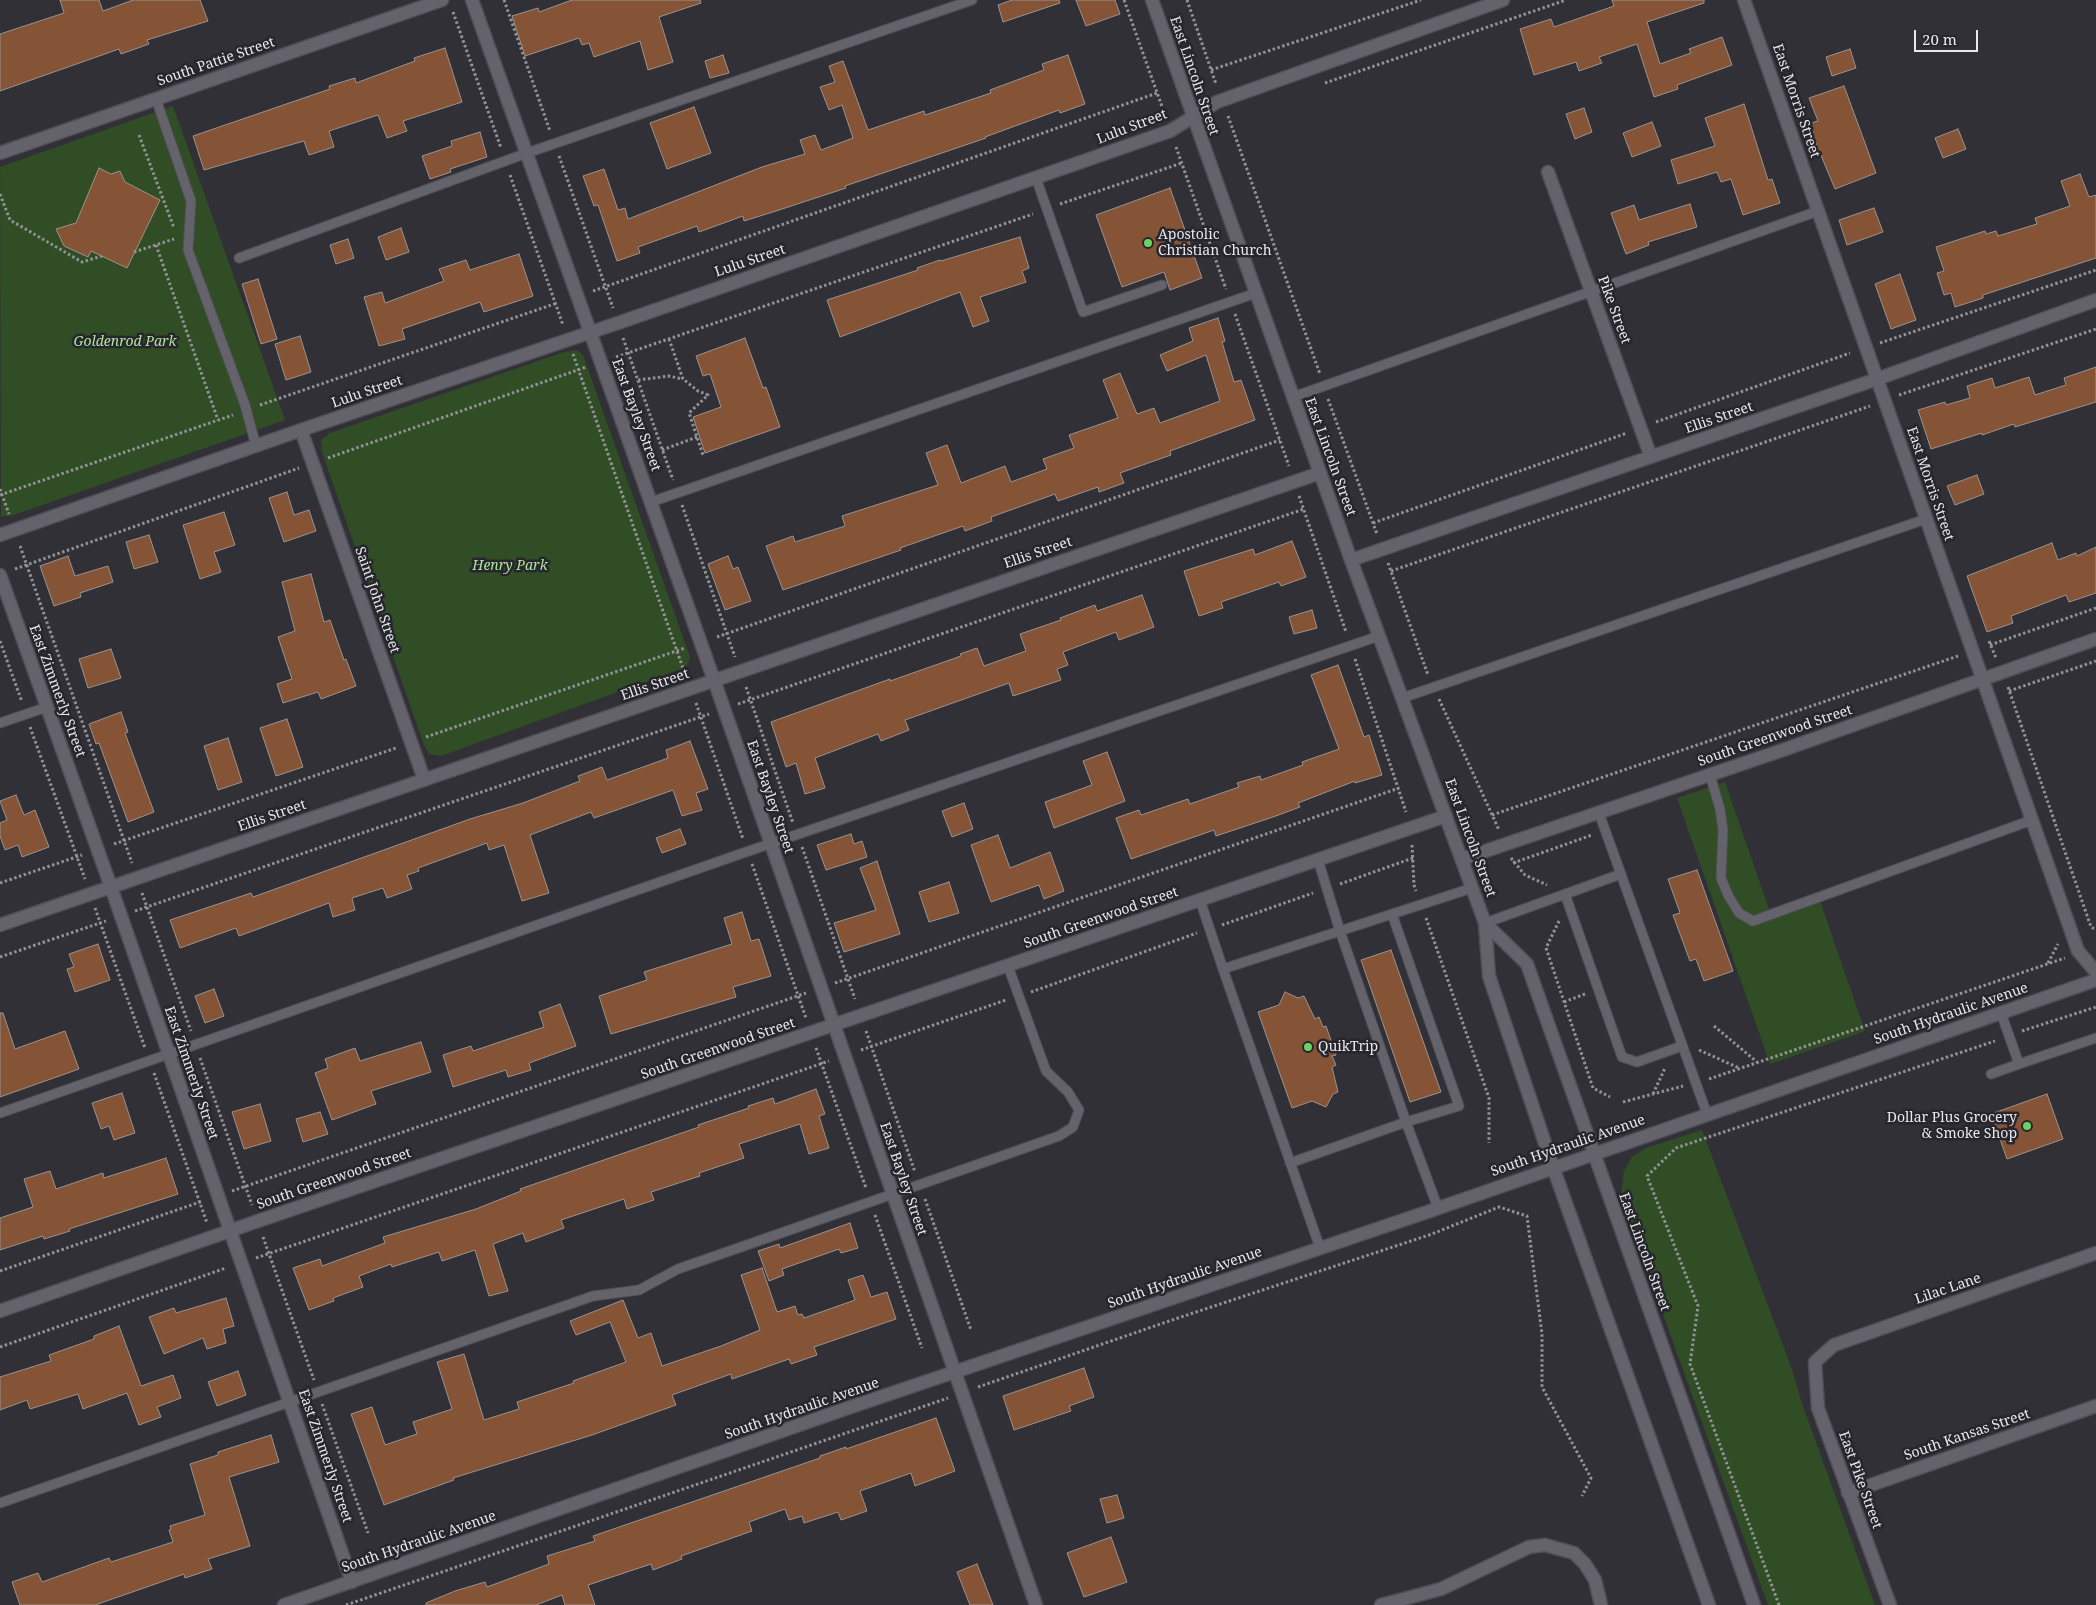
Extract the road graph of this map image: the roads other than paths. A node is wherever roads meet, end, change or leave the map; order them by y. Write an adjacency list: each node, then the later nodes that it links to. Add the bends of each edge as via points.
1 (442, 0): 7 (street, South Pattie Street)
2 (472, 0): 10 (street, East Bayley Street)
3 (972, 0): 10 (lane)
4 (1152, 0): 8 (street, East Lincoln Street)
5 (1503, 0): 8 (street, Lulu Street, via 1217,102)
6 (1744, 0): 13 (street, East Morris Street)
7 (156, 99): 9 (street, South Pattie Street); 23 (lane, via 191,201 188,250 245,405)
8 (1193, 117): 12 (street, Lulu Street, via 1170,131); 17 (street, East Lincoln Street)
9 (0, 152)
10 (527, 154): 14 (lane); 19 (street, East Bayley Street)
11 (1548, 172): 16 (street, Pike Street)
12 (1036, 178): 15 (lane, via 1083,312); 19 (street, Lulu Street)
13 (1818, 211): 16 (lane); 20 (street, East Morris Street)
14 (239, 258)
15 (1162, 285)
16 (1591, 291): 21 (lane); 24 (street, Pike Street)
17 (1256, 293): 21 (street, East Lincoln Street); 26 (lane)
18 (2096, 300): 20 (street, Ellis Street)
19 (591, 333): 22 (street, Lulu Street); 26 (street, East Bayley Street)
20 (1877, 379): 24 (street, Ellis Street); 27 (street, East Morris Street)
21 (1293, 397): 25 (street, East Lincoln Street)
22 (301, 430): 23 (street, Lulu Street); 39 (street, Saint John Street)
23 (256, 446): 28 (street, Lulu Street)
24 (1651, 457): 29 (street, Ellis Street)
25 (1320, 472): 29 (street, East Lincoln Street); 34 (street, Ellis Street)
26 (651, 502): 34 (street, East Bayley Street)
27 (1926, 519): 33 (street, East Morris Street); 35 (lane)
28 (0, 535)
29 (1351, 560): 31 (street, East Lincoln Street)
30 (0, 575): 36 (street, East Zimmerly Street)
31 (1379, 636): 35 (street, East Lincoln Street); 43 (lane)
32 (2096, 639): 33 (street, South Greenwood Street)
33 (1982, 679): 38 (street, South Greenwood Street); 42 (street, East Morris Street)
34 (714, 680): 39 (street, Ellis Street); 43 (street, East Bayley Street)
35 (1402, 698): 41 (street, East Lincoln Street)
36 (47, 707): 37 (lane); 47 (street, East Zimmerly Street)
37 (0, 723)
38 (1710, 775): 40 (street, South Greenwood Street); 42 (lane, via 1723,830 1721,878 1739,913 1753,921)
39 (424, 779): 47 (street, Ellis Street)
40 (1599, 812): 44 (street, South Greenwood Street); 46 (lane)
41 (1446, 816): 44 (street, East Lincoln Street); 45 (street, South Greenwood Street)
42 (2032, 820): 57 (street, East Morris Street, via 2080,952)
43 (770, 844): 60 (street, East Bayley Street); 63 (lane)
44 (1462, 859): 48 (street, East Lincoln Street)
45 (1318, 860): 50 (street, South Greenwood Street); 54 (lane)
46 (1621, 874): 49 (lane); 62 (lane)
47 (111, 887): 53 (street, Ellis Street); 63 (street, East Zimmerly Street)
48 (1472, 888): 51 (lane); 52 (street, East Lincoln Street)
49 (1566, 894): 52 (lane); 62 (lane, via 1622,1056 1638,1062)
50 (1200, 900): 55 (street, South Greenwood Street); 56 (lane)
51 (1392, 914): 54 (lane); 68 (lane, via 1459,1106)
52 (1485, 923): 69 (street, East Lincoln Street, via 1527,964); 71 (street, East Lincoln Street, via 1489,976)
53 (0, 925)
54 (1340, 931): 56 (lane); 68 (lane)
55 (1008, 966): 60 (street, South Greenwood Street); 72 (lane, via 1046,1071 1068,1092 1079,1110 1073,1127 1059,1136)
56 (1223, 970): 70 (lane)
57 (2096, 972)
58 (2096, 980): 59 (street, South Hydraulic Avenue)
59 (2001, 1013): 64 (lane); 67 (street, South Hydraulic Avenue)
60 (834, 1025): 72 (street, East Bayley Street); 74 (street, South Greenwood Street)
61 (2096, 1038): 64 (lane)
62 (1682, 1046): 67 (lane)
63 (169, 1054): 66 (lane); 74 (street, East Zimmerly Street)
64 (2019, 1064): 65 (lane)
65 (1991, 1074)
66 (0, 1113)
67 (1707, 1114): 69 (street, South Hydraulic Avenue)
68 (1406, 1122): 70 (lane); 73 (lane)
69 (1592, 1153): 71 (street, South Hydraulic Avenue); 90 (street, East Lincoln Street)
70 (1290, 1163): 75 (lane)
71 (1553, 1167): 73 (street, South Hydraulic Avenue); 89 (street, East Lincoln Street)
72 (892, 1193): 79 (street, East Bayley Street); 80 (lane, via 678,1269 639,1290 593,1296)
73 (1438, 1208): 75 (street, South Hydraulic Avenue)
74 (231, 1230): 77 (street, South Greenwood Street); 80 (street, East Zimmerly Street)
75 (1320, 1248): 79 (street, South Hydraulic Avenue)
76 (2096, 1253): 78 (street, Lilac Lane, via 1834,1345)
77 (0, 1311)
78 (1815, 1362): 82 (street, East Pike Street, via 1818,1408)
79 (954, 1372): 84 (street, South Hydraulic Avenue); 86 (street, East Bayley Street)
80 (290, 1401): 83 (lane); 84 (street, East Zimmerly Street)
81 (2096, 1406): 82 (street, South Kansas Street)
82 (1848, 1493): 91 (street, East Pike Street)
83 (0, 1503)
84 (352, 1582): 85 (street, South Hydraulic Avenue)
85 (284, 1605)
86 (1036, 1605)
87 (1381, 1605): 88 (street, via 1441,1589 1529,1547 1545,1545 1574,1553 1595,1580)
88 (1601, 1605)
89 (1709, 1605)
90 (1754, 1605)
91 (1890, 1605)

